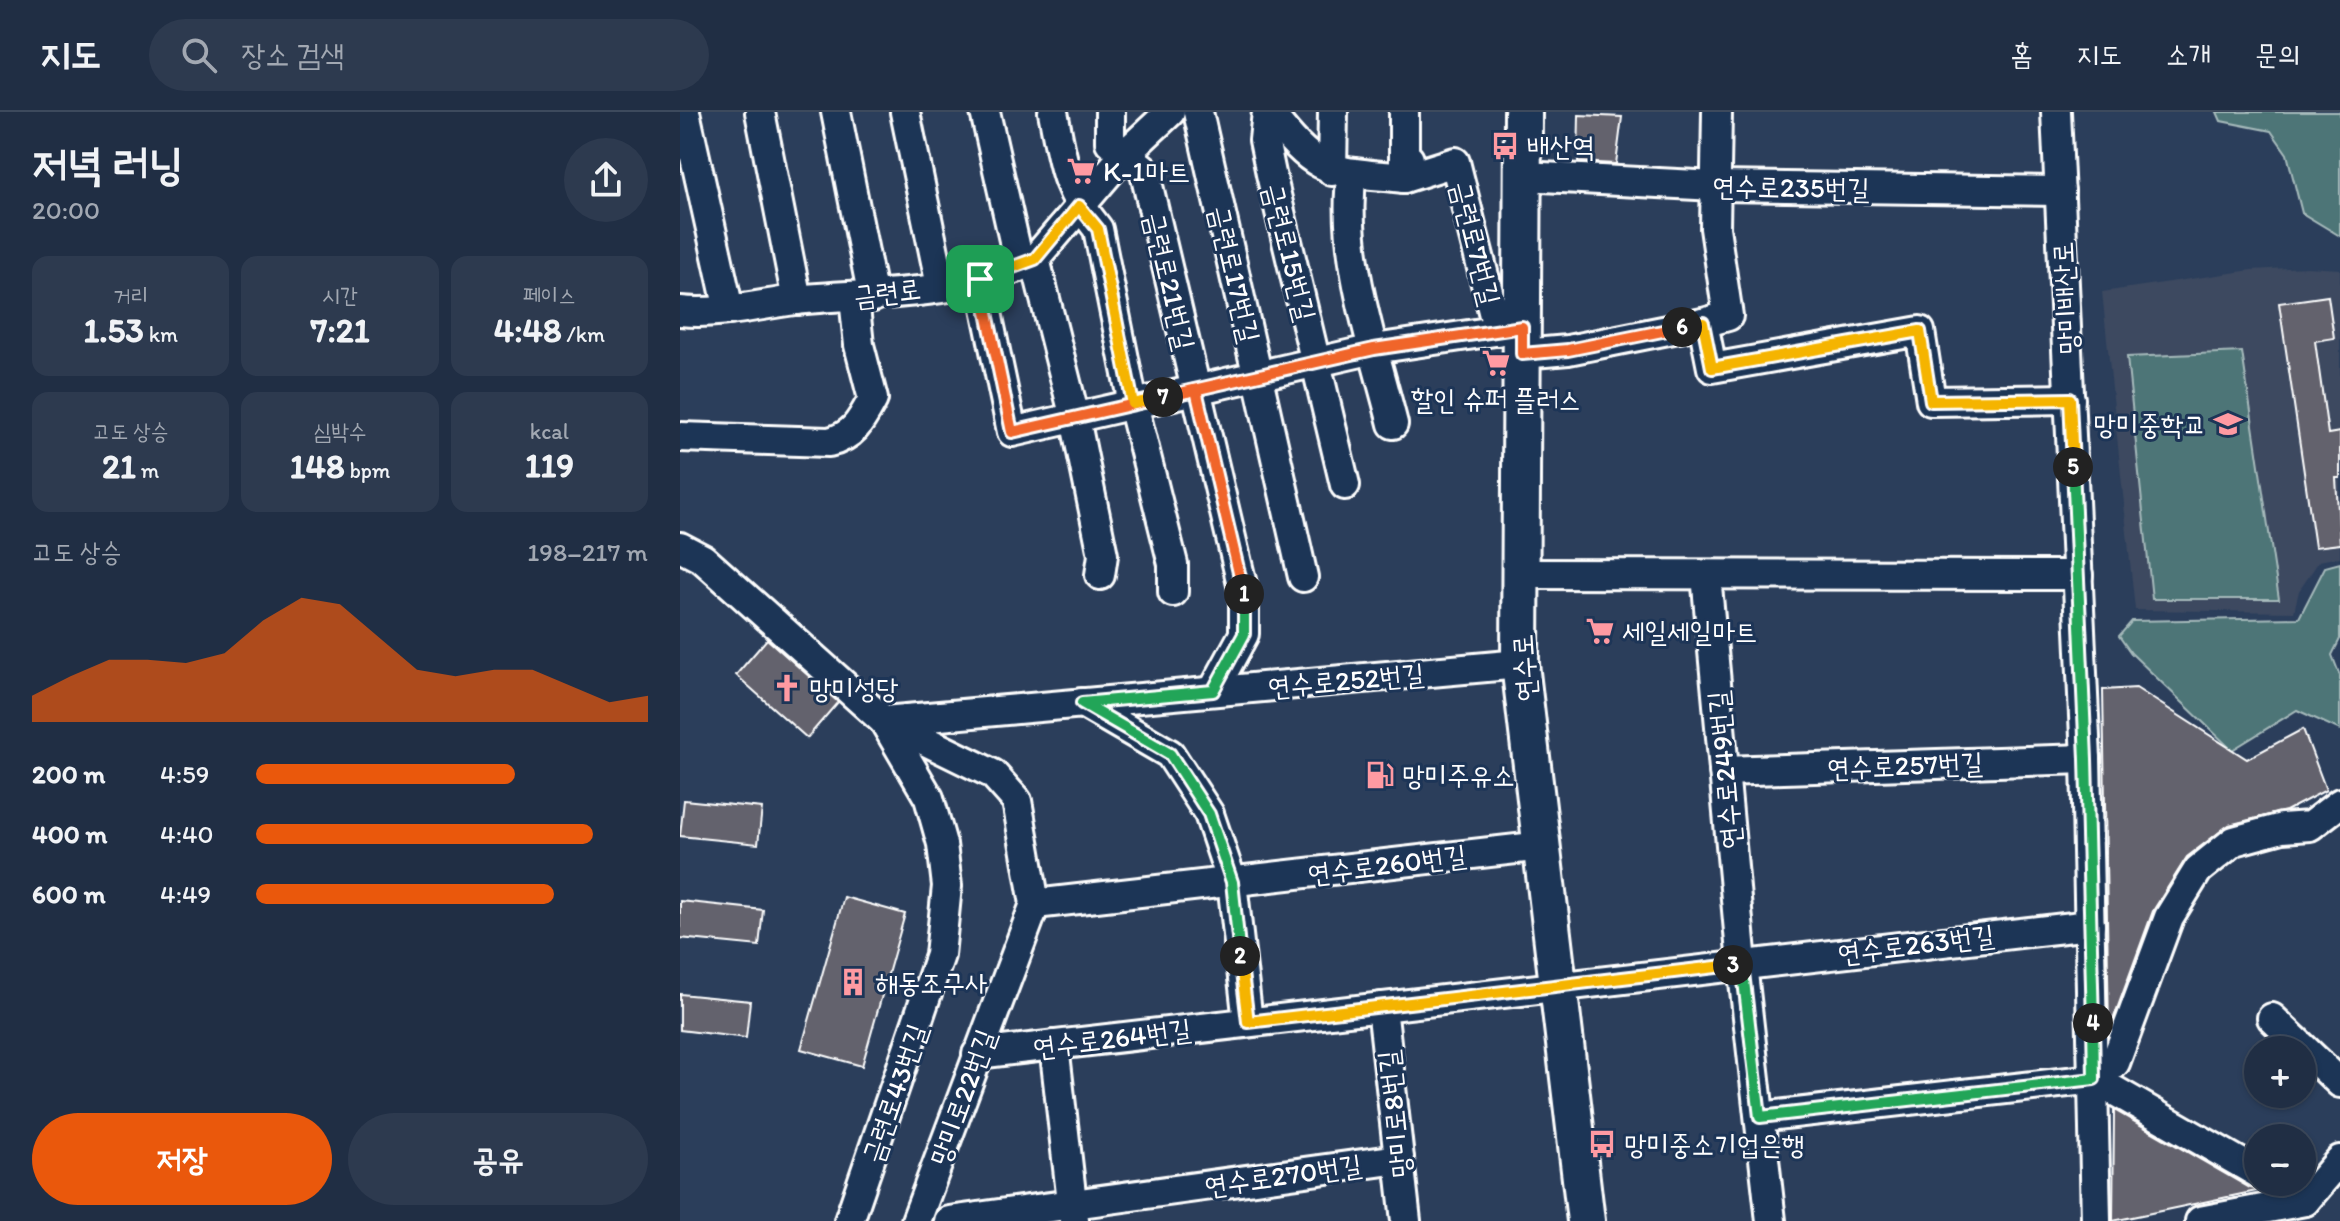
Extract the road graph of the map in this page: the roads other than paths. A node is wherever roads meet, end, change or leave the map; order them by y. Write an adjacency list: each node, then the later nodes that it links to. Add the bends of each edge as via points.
1 (685, 112): 29 (street)
2 (760, 112): 28 (street)
3 (836, 112): 27 (street)
4 (905, 112): 26 (street)
5 (985, 112): 24 (street)
6 (1053, 112): 23 (street, via 1066,181)
7 (1110, 112): 17 (street, 금련로21번길, via 1110,142)
8 (1170, 112): 17 (street)
9 (1198, 112): 35 (street, 금련로17번길)
10 (1268, 112): 18 (street, via 1301,153); 34 (street, 금련로15번길, via 1264,140)
11 (1333, 112): 18 (street)
12 (1404, 112): 20 (street)
13 (1421, 112): 20 (street)
14 (1523, 112): 19 (main road, 연수로)
15 (1717, 112): 21 (street)
16 (2056, 112): 22 (street, 망미배산로)
17 (1124, 155): 23 (street); 36 (street, 금련로21번길, via 1144,169)
18 (1342, 172): 20 (street); 33 (street)
19 (1523, 176): 21 (street, 연수로235번길); 32 (main road, 연수로)
20 (1404, 178): 32 (street, 금련로7번길, via 1455,162)
21 (1716, 186): 22 (street, 연수로235번길); 31 (street, via 1715,228 1728,316)
22 (2060, 191): 37 (street, 망미배산로)
23 (1079, 206): 24 (street); 38 (street, via 1098,229)
24 (1027, 263): 25 (street, 금련로); 39 (street)
25 (980, 279): 26 (street, 금련로); 39 (street, via 1012,432)
26 (941, 286): 27 (street, 금련로)
27 (864, 297): 28 (street, 금련로); 41 (street, via 859,345 873,399 858,427 845,438 829,442)
28 (797, 300): 29 (street, 금련로)
29 (729, 310): 30 (street, 금련로)
30 (680, 311)
31 (1703, 323): 32 (street, via 1568,350); 37 (street, via 1712,368 1920,331 1931,401)
32 (1514, 337): 33 (street); 44 (main road, 연수로)
33 (1374, 349): 34 (street); 40 (street)
34 (1317, 362): 35 (street); 42 (street, 금련로15번길)
35 (1258, 375): 36 (street); 48 (street, 금련로17번길)
36 (1196, 390): 38 (street); 51 (street, 금련로21번길, via 1244,593 1244,634)
37 (2070, 399): 47 (street, 망미배산로)
38 (1133, 404): 39 (street); 49 (street, via 1173,564)
39 (1075, 418): 45 (street, via 1103,555)
40 (1393, 424)
41 (680, 437)
42 (1345, 485)
43 (680, 547): 53 (street, 금련로43번길, via 703,559)
44 (1521, 574): 46 (street); 50 (main road, 연수로)
45 (1100, 575)
46 (1706, 575): 47 (street); 55 (street, 연수로249번길)
47 (2078, 575): 54 (street, 망미배산로)
48 (1303, 577)
49 (1173, 592)
50 (1520, 664): 51 (street, 연수로252번길); 57 (main road, 연수로)
51 (1213, 691): 52 (street, 연수로252번길)
52 (1082, 703): 53 (street, 연수로252번길); 58 (street, via 1170,754 1209,814)
53 (884, 721): 59 (street, via 993,774 1017,801); 77 (street, 금련로43번길, via 929,798 942,844 947,903 940,955)
54 (2086, 759): 55 (street, 연수로257번길); 60 (street, 망미배산로)
55 (1724, 771): 61 (street, 연수로249번길)
56 (2340, 803): 68 (street, via 2310,826 2234,841 2198,870 2169,917 2115,1063)
57 (1542, 846): 58 (street, 연수로260번길); 62 (main road, 연수로)
58 (1232, 882): 59 (street, 연수로260번길); 65 (street)
59 (1035, 904): 67 (street, 망미로22번길)
60 (2090, 925): 61 (street, 연수로263번길); 68 (street, 망미배산로)
61 (1742, 964): 62 (street, 연수로263번길); 70 (street)
62 (1559, 986): 63 (street, 연수로264번길); 81 (main road, 연수로)
63 (1382, 1007): 65 (street, 연수로264번길); 71 (street, 망미로8번길)
64 (2272, 1018): 69 (street)
65 (1248, 1022): 66 (street, 연수로264번길)
66 (1054, 1045): 67 (street, 연수로264번길); 76 (street)
67 (977, 1054): 78 (street, 망미로22번길)
68 (2094, 1079): 70 (street); 73 (street); 83 (street, 망미배산로)
69 (2340, 1083)
70 (1760, 1117): 82 (street)
71 (1399, 1159): 76 (street, 연수로270번길); 80 (street, 망미로8번길)
72 (2340, 1160): 75 (street)
73 (2244, 1165)
74 (2297, 1196): 75 (street)
75 (2305, 1201): 84 (street)
76 (1074, 1212): 79 (street, 연수로270번길)
77 (849, 1221)
78 (916, 1221)
79 (949, 1221)
80 (1406, 1221)
81 (1586, 1221)
82 (1771, 1221)
83 (2096, 1221)
84 (2200, 1221)

